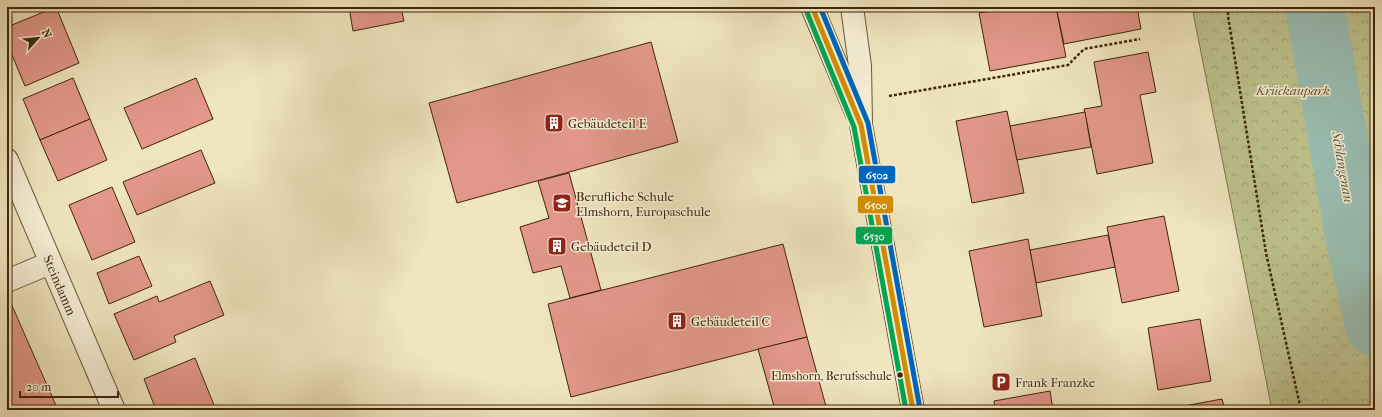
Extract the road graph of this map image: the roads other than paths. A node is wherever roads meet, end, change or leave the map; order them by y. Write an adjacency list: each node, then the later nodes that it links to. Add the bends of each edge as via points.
1 (802, 7): 4 (street)
2 (812, 7): 4 (street)
3 (852, 9): 5 (street, via 860,66)
4 (828, 42): 5 (street)
5 (861, 124): 10 (street)
6 (7, 160): 7 (street, Steindamm)
7 (50, 263): 8 (street); 9 (street, Steindamm)
8 (7, 281)
9 (114, 410)
10 (913, 410)

